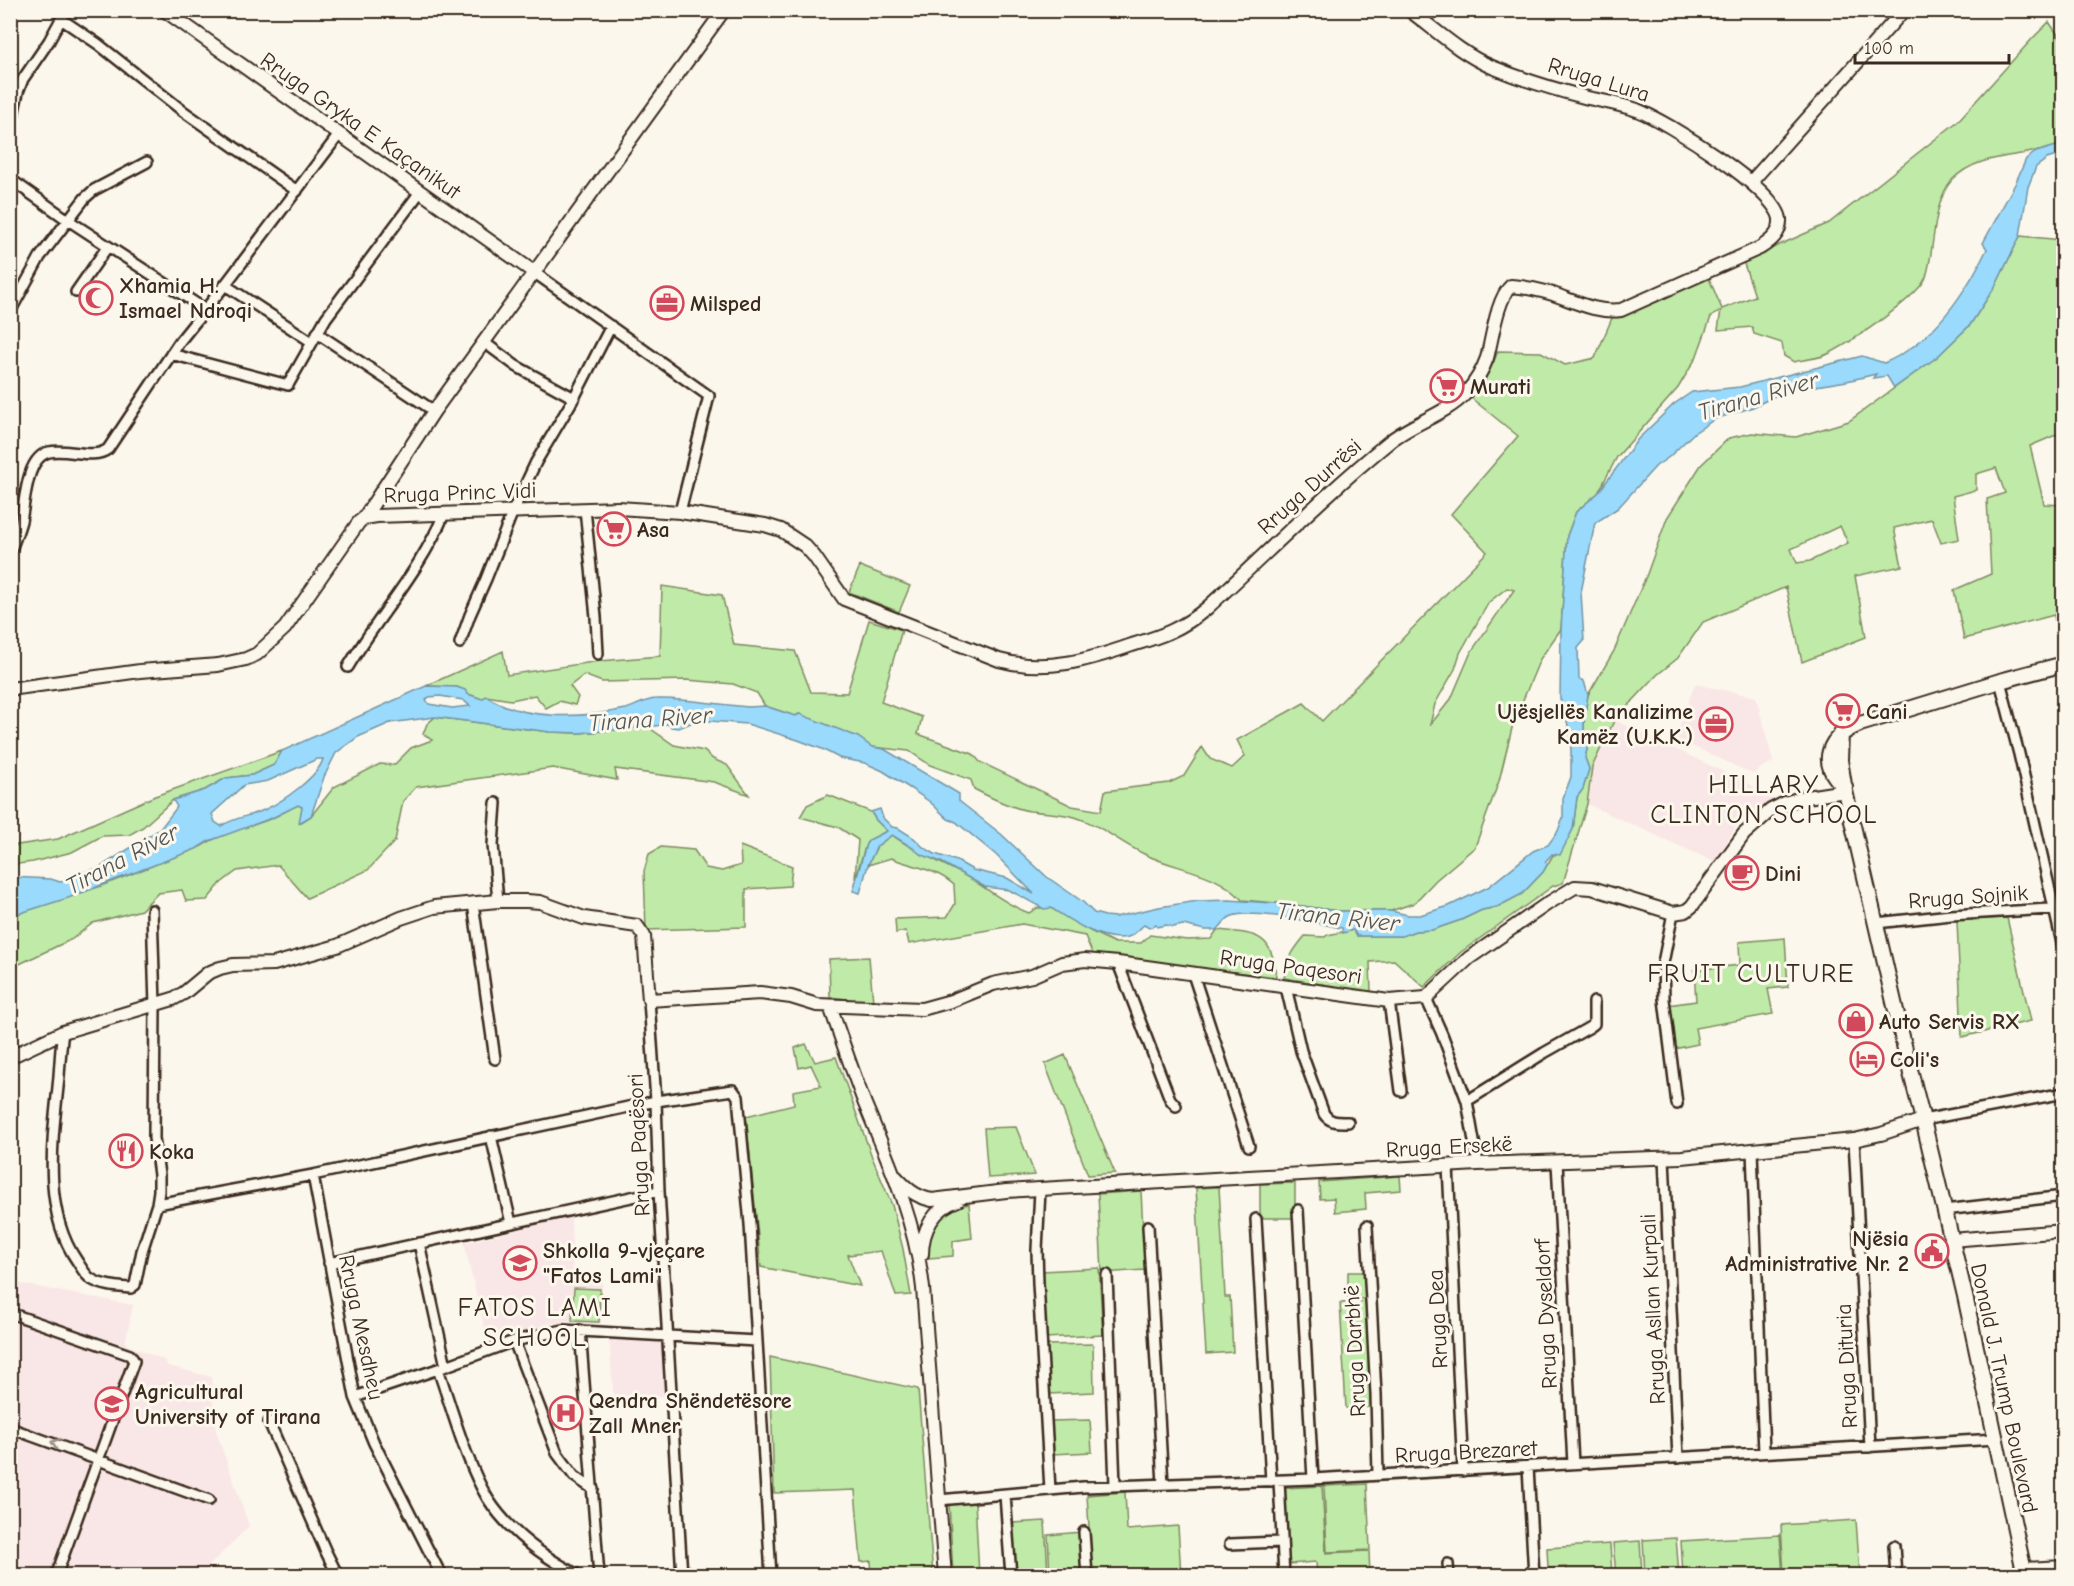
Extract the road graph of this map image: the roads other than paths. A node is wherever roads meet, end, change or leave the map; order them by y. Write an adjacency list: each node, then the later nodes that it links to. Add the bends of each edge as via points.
1 (164, 10): 7 (street, Rruga Gryka E Kaçanikut)
2 (724, 10): 16 (street)
3 (1409, 10): 10 (street, Rruga Lura, via 1463,51 1493,67 1656,118)
4 (1904, 10): 10 (street)
5 (64, 15): 6 (street, via 23,80); 11 (street, via 183,111)
6 (10, 130)
7 (338, 135): 11 (street); 12 (street, Rruga Gryka E Kaçanikut)
8 (147, 162): 13 (street, via 94,190)
9 (10, 179): 13 (street)
10 (1751, 182): 14 (street, Rruga Lura, via 1778,213)
11 (297, 191): 17 (street)
12 (420, 192): 16 (street, Rruga Gryka E Kaçanikut); 22 (street)
13 (68, 220): 15 (street); 20 (street, via 40,257)
14 (1777, 234): 34 (street, Rruga Durrësi, via 1761,248 1621,310 1596,309 1530,288 1511,286 1503,296 1484,367 1463,396 1395,437 1190,623 1159,637 1078,661 1018,665 844,599)
15 (108, 246): 18 (street); 19 (street)
16 (535, 273): 21 (street); 24 (street)
17 (225, 285): 19 (street); 23 (street)
18 (75, 292)
19 (206, 310): 25 (street)
20 (10, 312)
21 (611, 327): 26 (street); 30 (street, via 709,396)
22 (317, 333): 23 (street); 27 (street)
23 (312, 342): 25 (street, via 288,385)
24 (485, 343): 26 (street, via 516,366); 27 (street)
25 (171, 354): 33 (street, via 103,453 64,450 39,457 29,479)
26 (574, 398): 29 (street, via 536,462)
27 (434, 411): 32 (street)
28 (585, 509): 29 (street, Rruga Princ Vidi); 30 (street, Rruga Princ Vidi); 36 (street)
29 (513, 511): 31 (street, Rruga Princ Vidi); 35 (street)
30 (680, 512): 34 (street, Rruga Princ Vidi, via 780,530 805,546)
31 (444, 514): 32 (street, Rruga Princ Vidi); 38 (street, via 419,564)
32 (364, 518): 40 (street, Rruga Princ Vidi, via 285,628 257,654 218,665)
33 (10, 552)
34 (821, 566)
35 (460, 643)
36 (598, 654)
37 (2064, 664): 39 (main road)
38 (348, 667)
39 (2000, 681): 41 (main road, Donald J. Trump Boulevard, via 1841,733 1832,745 1829,765); 45 (street)
40 (10, 689)
41 (1845, 789): 47 (street, via 1801,798 1771,810 1744,834 1692,906); 48 (main road, Donald J. Trump Boulevard)
42 (496, 804): 43 (street)
43 (498, 901): 44 (street); 54 (street, via 540,902 584,918 637,926 644,936)
44 (473, 903): 57 (street, via 434,907 337,946 274,964 220,968 184,993); 61 (street)
45 (2059, 909): 48 (street, Rruga Sojnik); 49 (street)
46 (152, 910): 57 (street)
47 (1672, 913): 53 (street, via 1592,888 1575,887 1468,958); 66 (street, via 1662,963)
48 (1876, 923): 68 (main road, Donald J. Trump Boulevard)
49 (2064, 952)
50 (1118, 963): 51 (street, Rruga Paqesori); 58 (street, Rruga Paqesori, via 1072,961 922,1009); 67 (street)
51 (1193, 974): 52 (street, Rruga Paqesori); 72 (street)
52 (1286, 987): 55 (street, Rruga Paqesori); 69 (street, via 1301,1051 1324,1114 1333,1122)
53 (1426, 998): 55 (street, Rruga Paqesori); 65 (street)
54 (649, 1000): 58 (street, Rruga Paqesori, via 760,993); 64 (street, Rruga Paqësori)
55 (1389, 1001): 62 (street)
56 (1594, 1002): 65 (street, via 1594,1024)
57 (155, 1005): 59 (street); 85 (street)
58 (832, 1006): 79 (street, via 856,1081)
59 (63, 1032): 60 (street); 85 (street, via 52,1152 55,1200 65,1242 91,1279 131,1288 135,1285 141,1251)
60 (10, 1057)
61 (495, 1059)
62 (1401, 1091)
63 (2064, 1093): 68 (street)
64 (656, 1101): 70 (street); 81 (street, Rruga Paqësori); 104 (street, via 729,1089 736,1092 750,1224)
65 (1467, 1101): 76 (street)
66 (1677, 1104)
67 (1176, 1106)
68 (1923, 1120): 71 (street, Rruga Ersekë); 87 (main road, Donald J. Trump Boulevard)
69 (1348, 1122)
70 (491, 1136): 78 (street); 91 (street)
71 (1854, 1140): 73 (street, Rruga Ersekë); 110 (street, Rruga Dituria)
72 (1249, 1146)
73 (1752, 1151): 74 (street, Rruga Ersekë); 111 (street)
74 (1664, 1158): 75 (street, Rruga Ersekë); 112 (street, Rruga Asllan Kurpali)
75 (1557, 1162): 76 (street, Rruga Ersekë); 114 (street, Rruga Dyseldorf)
76 (1478, 1164): 77 (street, Rruga Ersekë)
77 (1448, 1166): 80 (street, Rruga Ersekë); 116 (street, Rruga Dea)
78 (313, 1175): 85 (street); 97 (street, Rruga Mesdheu)
79 (894, 1175): 84 (street, via 920,1198); 89 (street)
80 (1041, 1190): 82 (street, Rruga Ersekë); 123 (street, via 1038,1272)
81 (659, 1191): 91 (street); 102 (street, Rruga Paqësori)
82 (974, 1195): 84 (street, Rruga Ersekë); 88 (street)
83 (2064, 1196): 87 (street)
84 (932, 1200): 89 (street, via 914,1209)
85 (157, 1204)
86 (1298, 1210): 118 (street)
87 (1944, 1210): 95 (main road, Donald J. Trump Boulevard)
88 (937, 1212): 89 (street); 99 (street, via 922,1244)
89 (909, 1217): 99 (street)
90 (1256, 1219): 119 (street)
91 (511, 1223): 96 (street)
92 (1148, 1226): 120 (street)
93 (1367, 1226): 117 (street, Rruga Darbhë)
94 (2064, 1231): 95 (street)
95 (1951, 1240): 109 (main road, Donald J. Trump Boulevard)
96 (419, 1243): 97 (street); 105 (street)
97 (329, 1263): 106 (street, Rruga Mesdheu)
98 (1107, 1275): 121 (street)
99 (922, 1276): 126 (street)
100 (10, 1313): 113 (street, via 130,1355 134,1361)
101 (580, 1330): 102 (street); 103 (street); 122 (street)
102 (667, 1336): 104 (street); 139 (street, Rruga Paqësori)
103 (514, 1341): 105 (street); 122 (street, via 557,1453 574,1476)
104 (756, 1341): 140 (street)
105 (442, 1368): 106 (street); 137 (street, via 471,1463 489,1500 532,1546)
106 (355, 1397): 134 (street, Rruga Mesdheu)
107 (269, 1422): 136 (street)
108 (10, 1428): 113 (street, one-way to 108)
109 (1996, 1439): 110 (street, Rruga Brezaret); 133 (main road, Donald J. Trump Boulevard)
110 (1870, 1447): 111 (street, Rruga Brezaret)
111 (1764, 1452): 112 (street, Rruga Brezaret)
112 (1678, 1458): 114 (street, Rruga Brezaret)
113 (99, 1459): 125 (street); 135 (street)
114 (1573, 1464): 115 (street, Rruga Brezaret)
115 (1528, 1467): 116 (street, Rruga Brezaret); 146 (street)
116 (1463, 1471): 117 (street, Rruga Brezaret)
117 (1378, 1475): 118 (street, Rruga Brezaret)
118 (1313, 1479): 119 (street, Rruga Brezaret)
119 (1275, 1481): 120 (street, Rruga Brezaret); 128 (street)
120 (1163, 1484): 121 (street, Rruga Brezaret)
121 (1115, 1485): 123 (street, Rruga Brezaret)
122 (593, 1489): 138 (street)
123 (1050, 1490): 124 (street, Rruga Brezaret)
124 (1005, 1495): 126 (street, Rruga Brezaret); 142 (street)
125 (209, 1500)
126 (939, 1500): 141 (street)
127 (1084, 1532): 143 (street)
128 (1282, 1542): 129 (street); 144 (street)
129 (1230, 1544)
130 (1894, 1546): 147 (street)
131 (1448, 1564): 145 (street)
132 (2064, 1567): 133 (street)
133 (2024, 1572)
134 (440, 1573)
135 (56, 1575)
136 (338, 1575)
137 (580, 1575)
138 (599, 1575)
139 (682, 1575)
140 (771, 1575)
141 (945, 1575)
142 (1011, 1575)
143 (1087, 1575)
144 (1284, 1575)
145 (1449, 1575)
146 (1534, 1575)
147 (1896, 1575)

